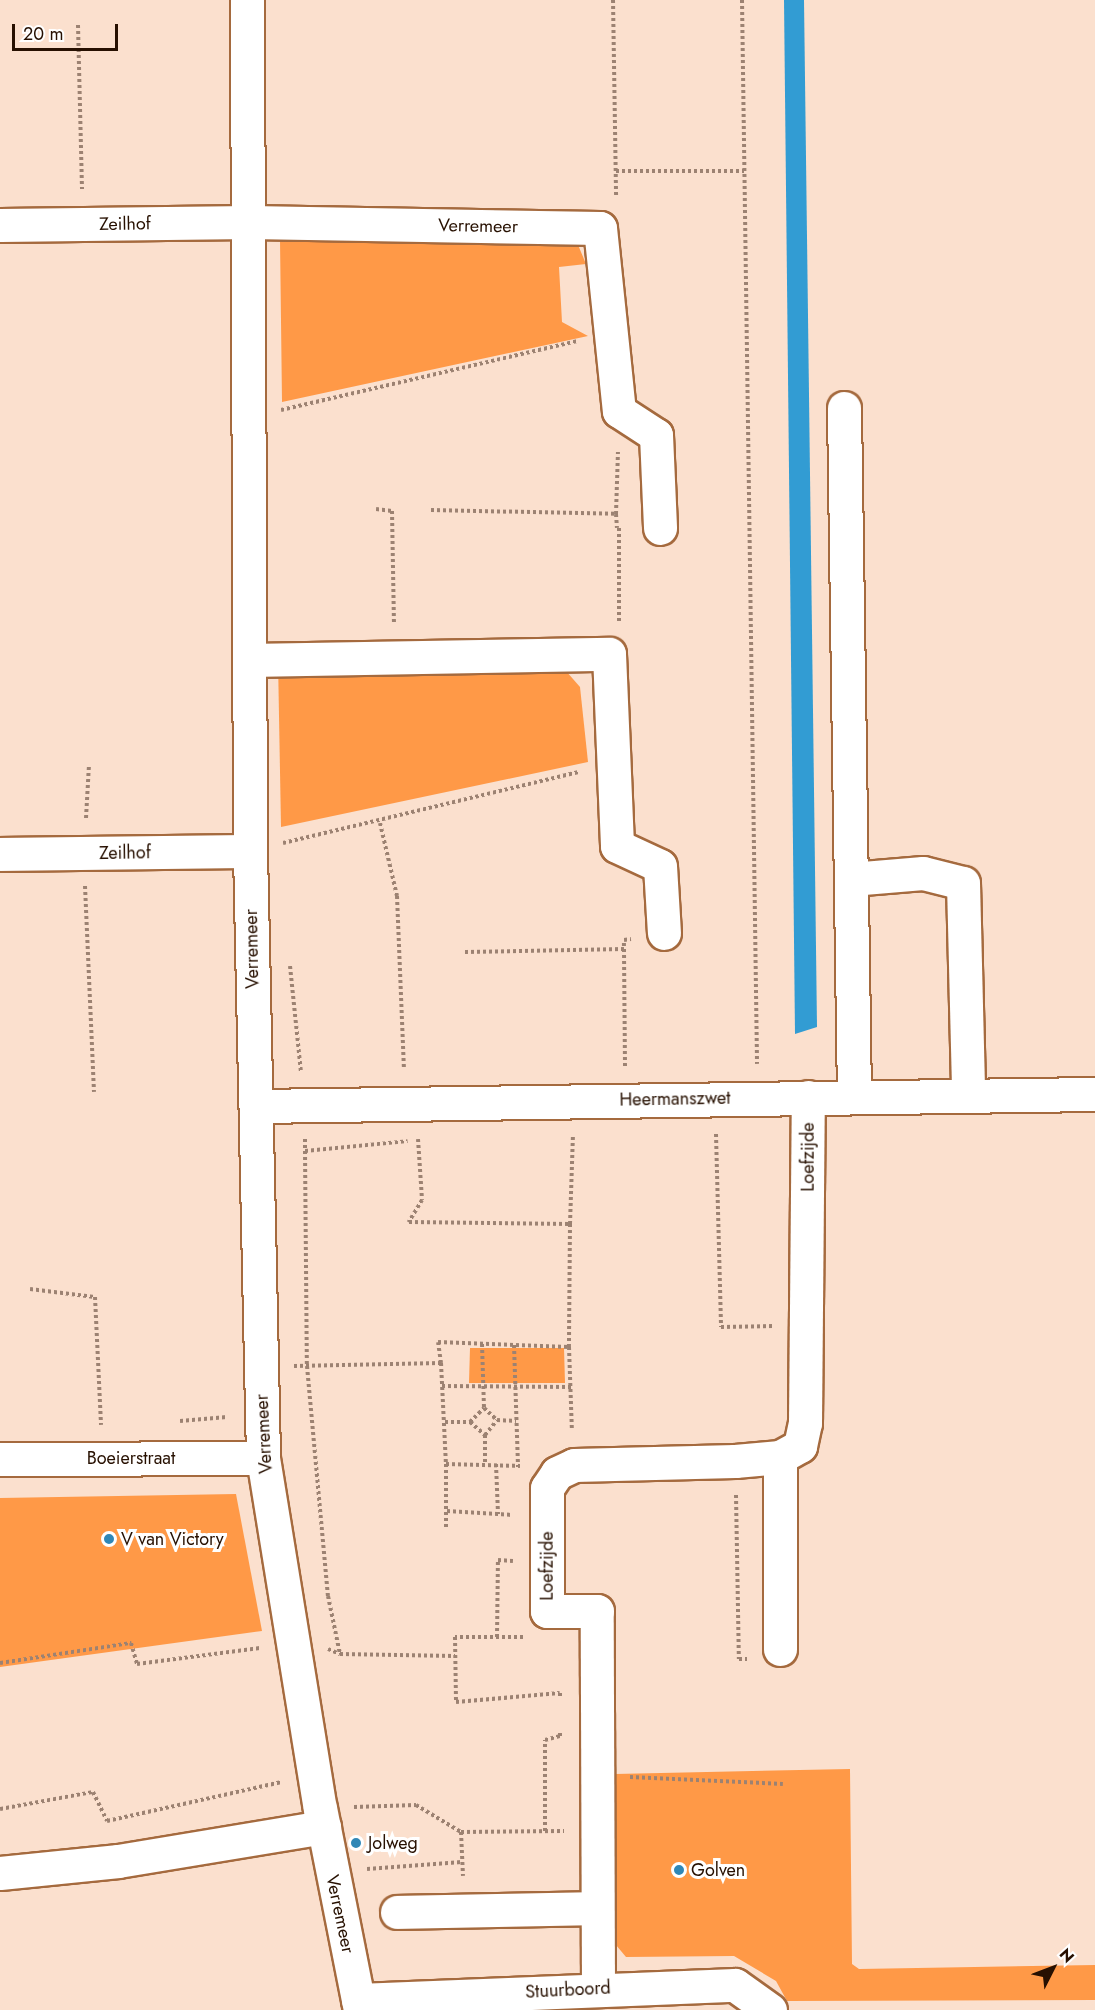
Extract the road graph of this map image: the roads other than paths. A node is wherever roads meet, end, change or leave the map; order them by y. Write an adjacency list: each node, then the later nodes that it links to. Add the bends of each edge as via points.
1 (247, 0): 2 (street, Verremeer)
2 (250, 222): 3 (street, Zeilhof); 5 (street, Verremeer, via 600,228 619,411 656,435); 6 (street, Verremeer)
3 (0, 225)
4 (844, 408): 9 (street)
5 (660, 528)
6 (250, 660): 7 (street, Verremeer); 10 (street, via 609,654 617,846 660,866)
7 (250, 850): 8 (street, Zeilhof); 15 (street, Verremeer)
8 (0, 854)
9 (851, 879): 12 (street, via 923,873 963,883); 13 (street)
10 (664, 933)
11 (1095, 1094): 12 (street, Heermanszwet)
12 (968, 1095): 13 (street, Heermanszwet)
13 (854, 1096): 14 (street, Heermanszwet)
14 (808, 1097): 15 (street, Heermanszwet); 16 (street, Loefzijde, via 806,1423 800,1446)
15 (256, 1106): 17 (street, Verremeer)
16 (780, 1457): 19 (street); 22 (street, Loefzijde, via 565,1469 547,1488 546,1611 597,1611)
17 (263, 1458): 18 (street, Boeierstraat); 20 (street, Verremeer)
18 (0, 1459)
19 (780, 1649)
20 (322, 1818): 21 (street, via 118,1861); 25 (street, Verremeer)
21 (0, 1873)
22 (597, 1908): 23 (street); 24 (street, Loefzijde)
23 (397, 1912)
24 (598, 1988): 25 (street, Stuurboord); 26 (street, Stuurboord, via 735,1985)
25 (359, 2005)
26 (770, 2010)

